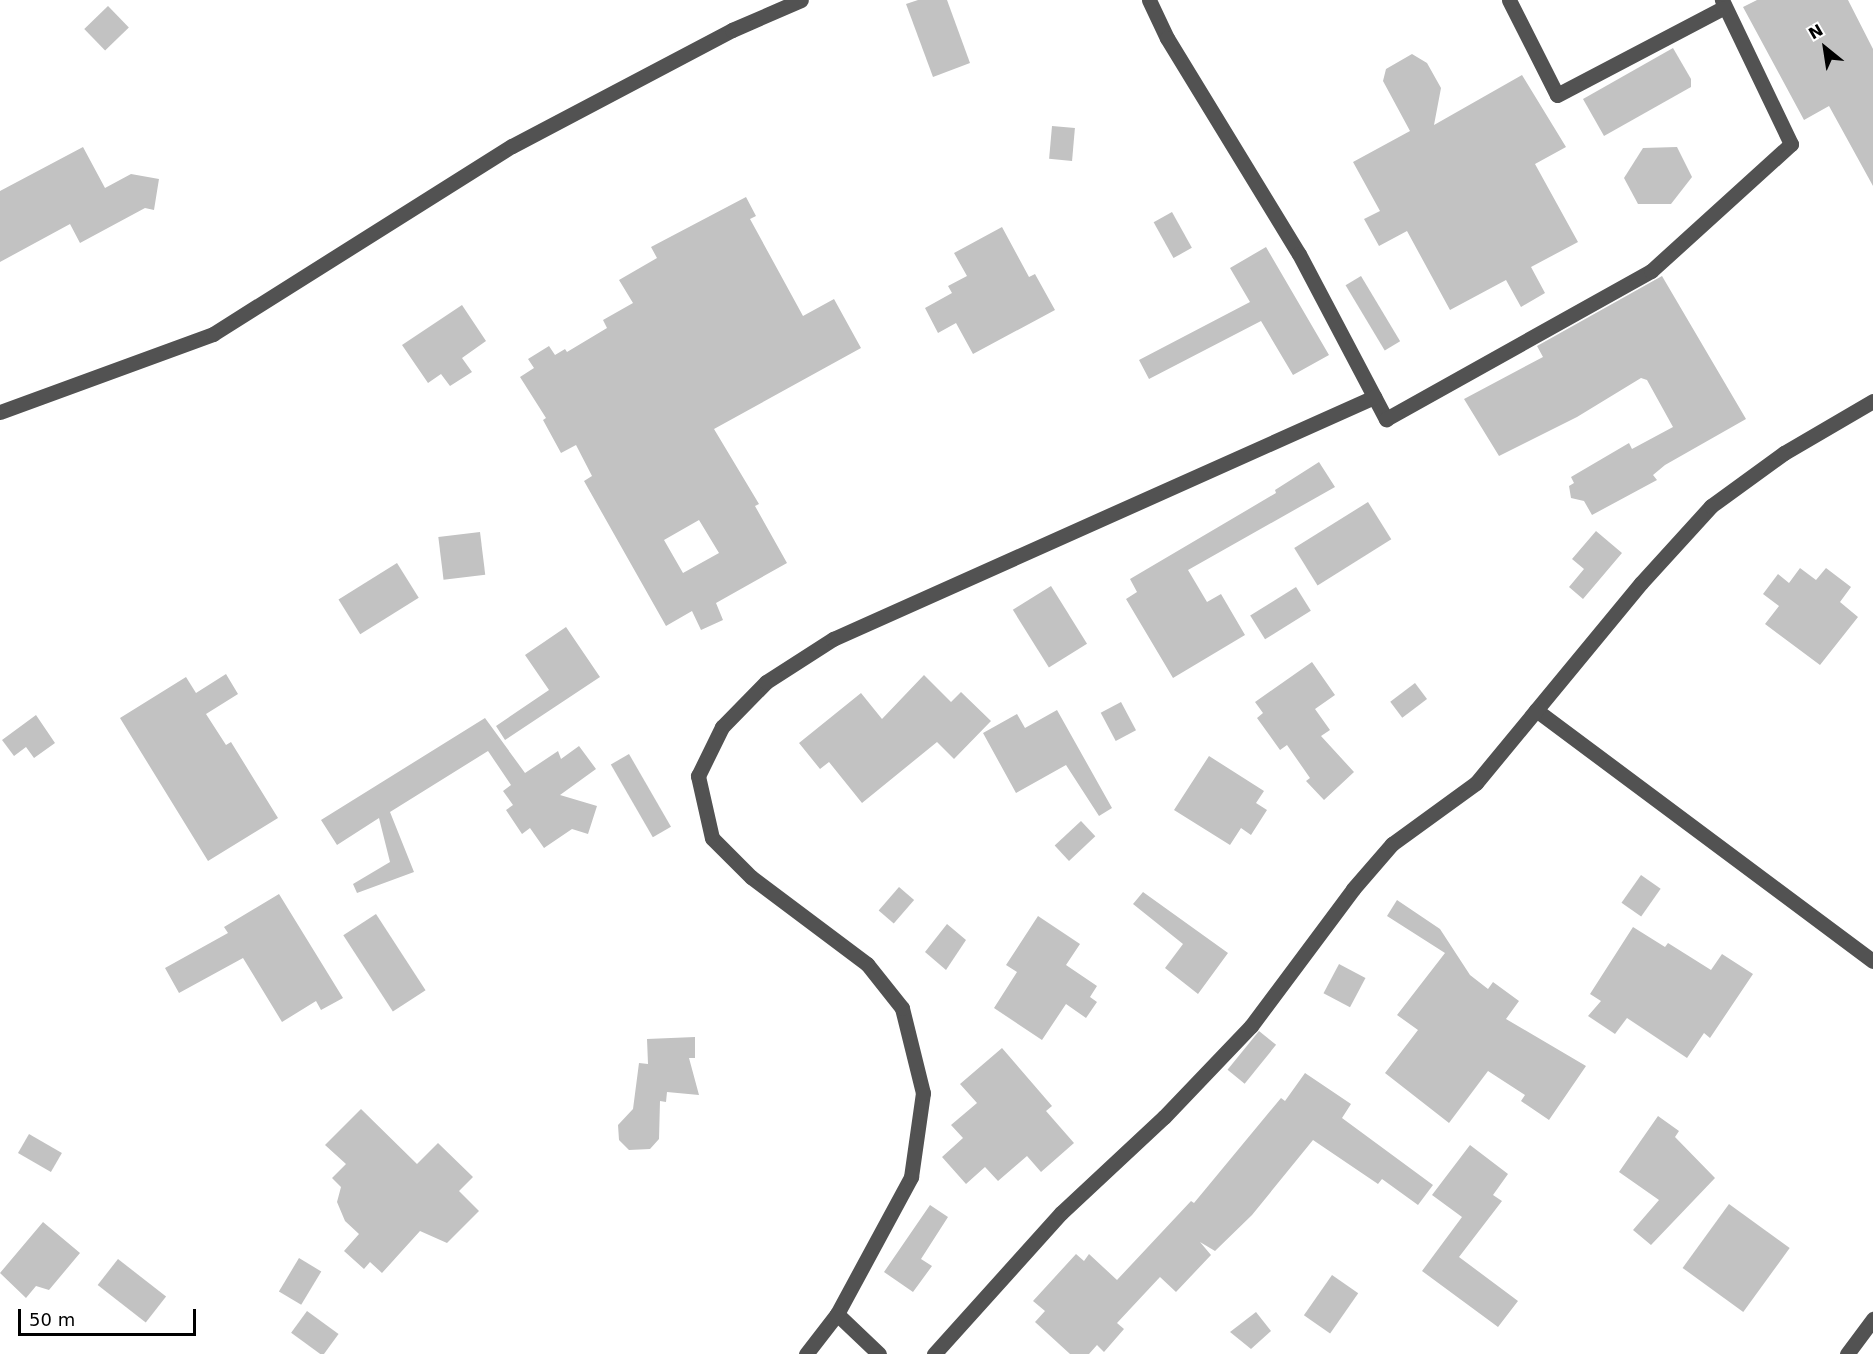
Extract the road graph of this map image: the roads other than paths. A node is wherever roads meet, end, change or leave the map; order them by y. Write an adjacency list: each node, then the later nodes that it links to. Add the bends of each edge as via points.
1 (801, 0): 7 (street, via 732,30 512,146 213,334)
2 (1149, 0): 5 (street, via 1167,38 1299,254)
3 (1509, 0): 4 (street, via 1557,95)
4 (1722, 4): 5 (street, via 1791,144 1651,271 1386,419)
5 (1374, 397): 10 (street, via 833,639 766,682 722,727 698,776 712,838 751,877 867,964 902,1008 923,1093 911,1177)
6 (1873, 400): 8 (street, via 1784,453 1711,506)
7 (0, 412)
8 (1536, 710): 9 (street); 14 (street, via 1476,783 1392,844 1353,889 1251,1026 1164,1117 1061,1213)
9 (1873, 961)
10 (837, 1314): 12 (street); 13 (street)
11 (1873, 1319): 15 (street)
12 (806, 1354)
13 (879, 1354)
14 (934, 1354)
15 (1847, 1354)

